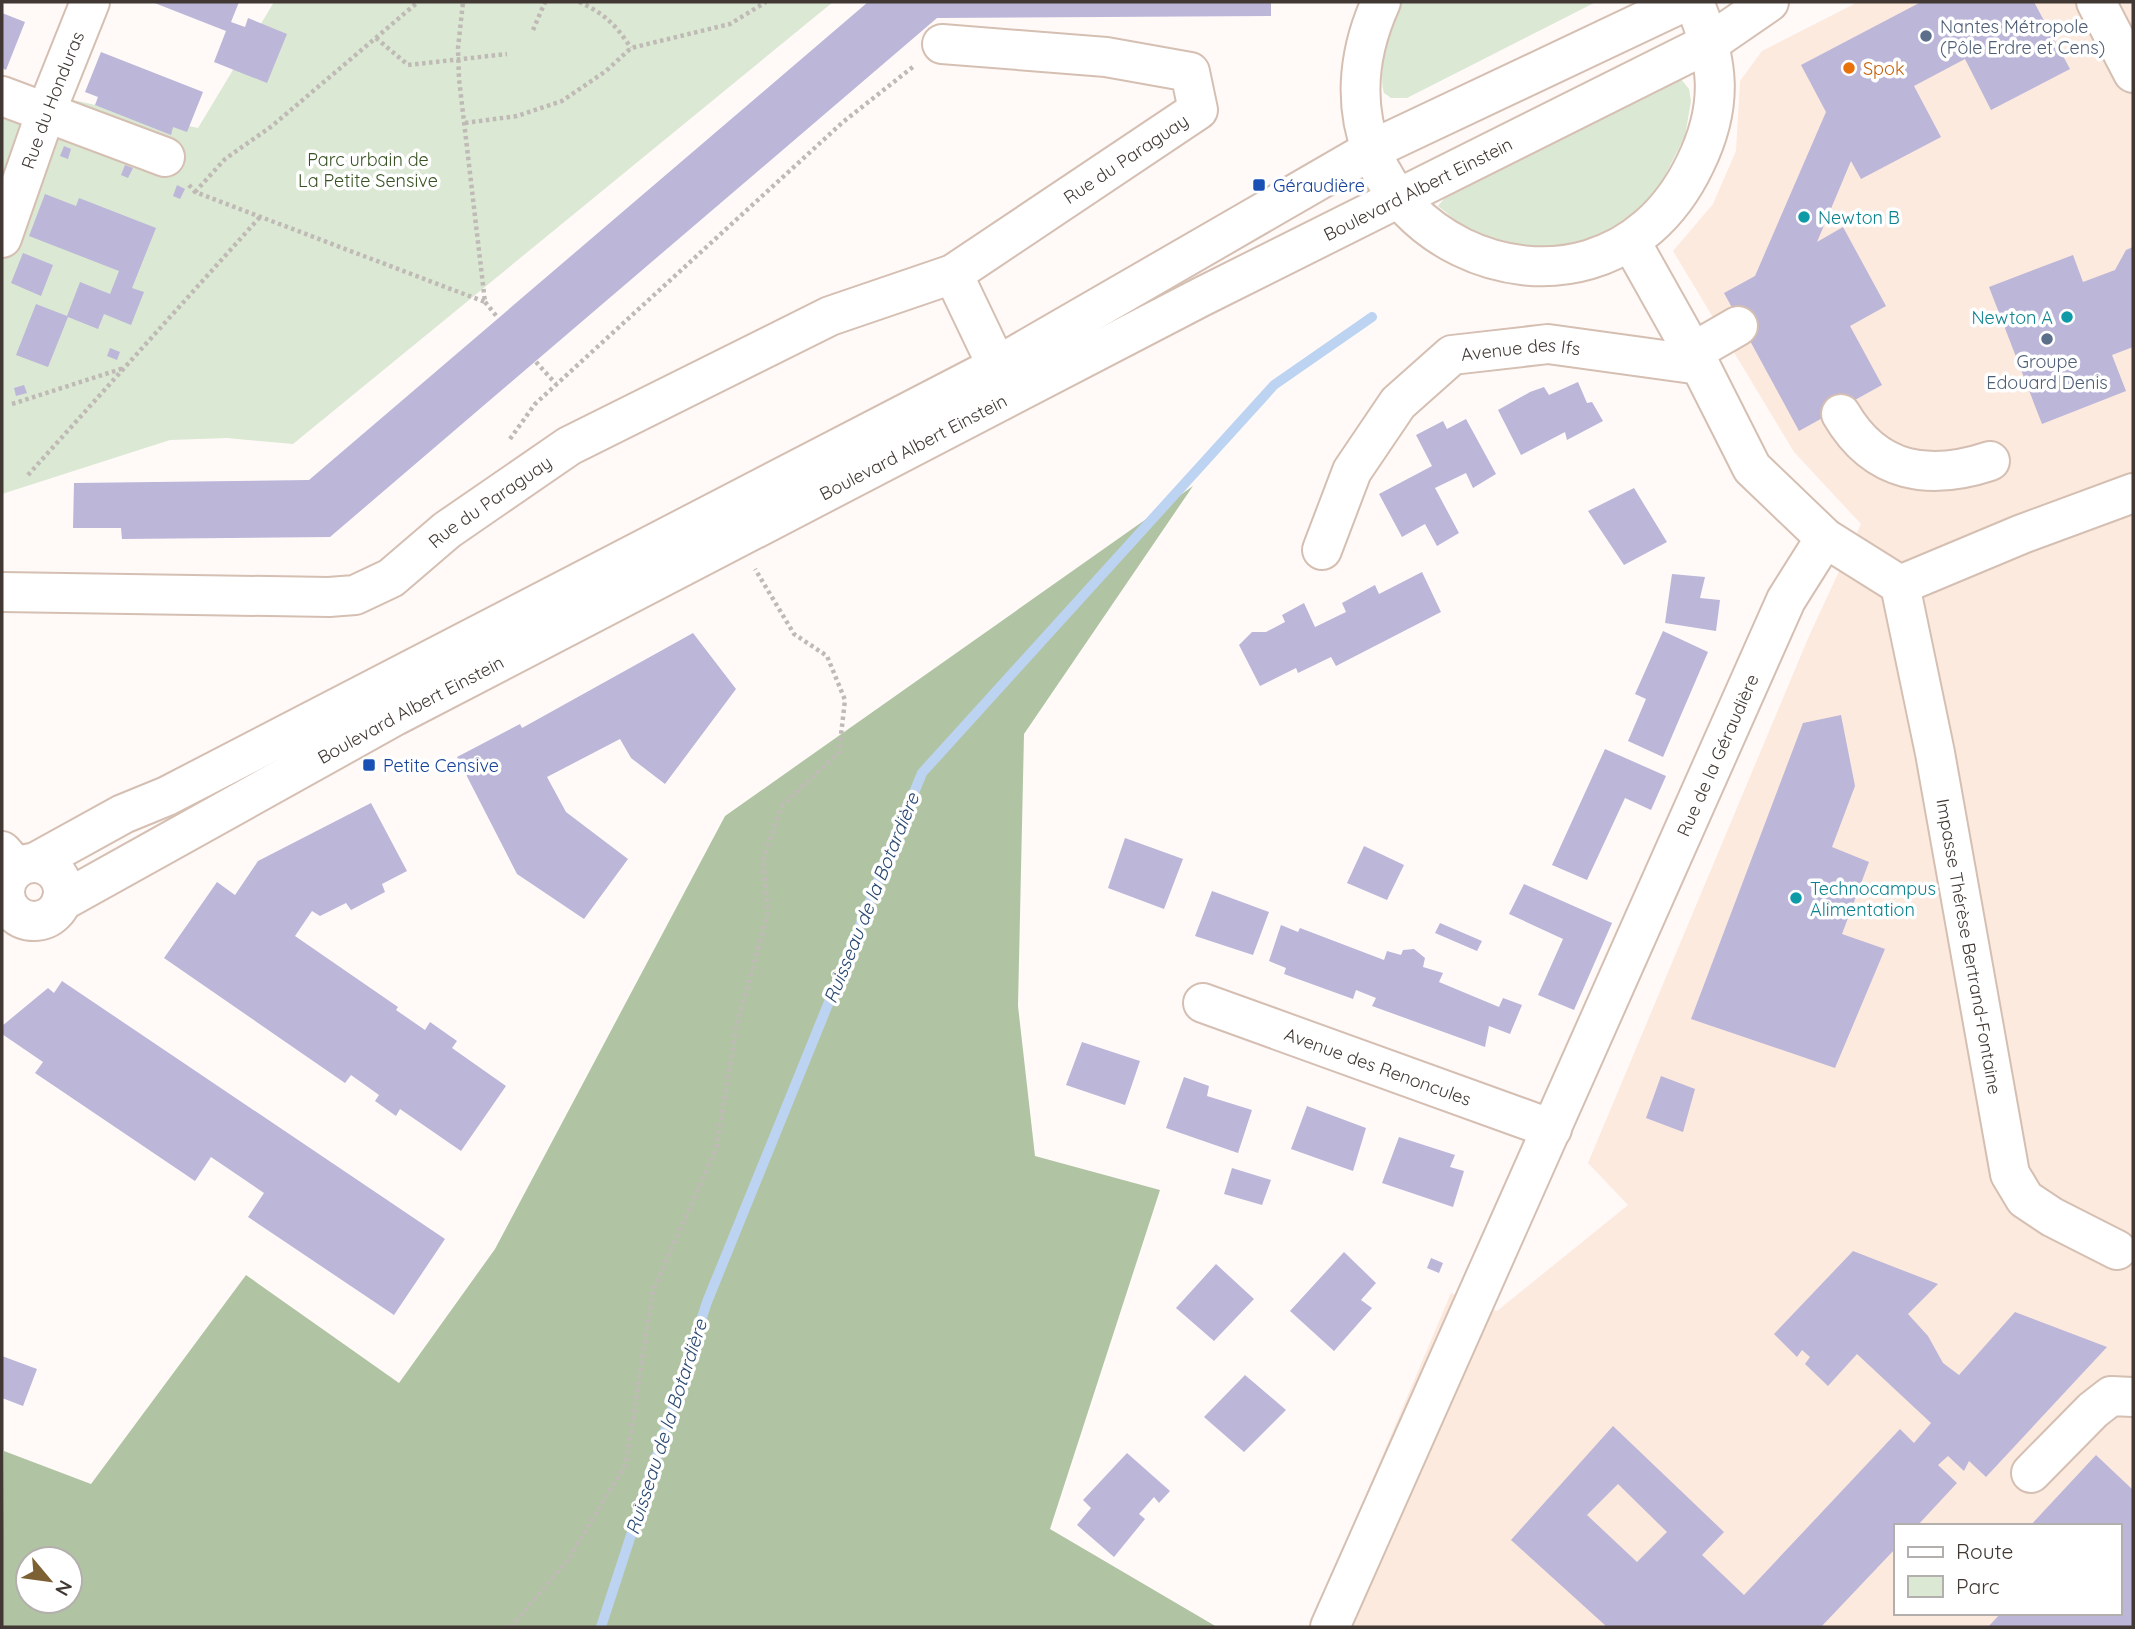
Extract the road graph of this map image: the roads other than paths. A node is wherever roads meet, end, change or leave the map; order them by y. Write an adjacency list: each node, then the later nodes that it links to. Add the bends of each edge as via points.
1 (90, 2): 11 (street, Rue du Honduras)
2 (1381, 2): 12 (street, via 1362,57 1361,110)
3 (1684, 2): 12 (street, Boulevard Albert Einstein)
4 (1694, 2): 7 (street)
5 (1769, 2): 7 (street, Boulevard Albert Einstein)
6 (2096, 2): 9 (street)
7 (1711, 42): 14 (street, Boulevard Albert Einstein); 16 (street, via 1716,87 1710,133 1688,180 1658,218)
8 (942, 44): 17 (street, Rue du Paraguay, via 1106,57 1190,72 1198,110)
9 (2133, 73)
10 (2, 96): 11 (street)
11 (46, 112): 13 (street); 15 (street, Rue du Honduras)
12 (1371, 150): 14 (street); 20 (street, Boulevard Albert Einstein)
13 (165, 157)
14 (1398, 199): 16 (street, via 1434,233 1499,262 1555,266); 29 (street, Boulevard Albert Einstein, via 1188,303 394,716)
15 (2, 238)
16 (1631, 242): 19 (street)
17 (953, 274): 20 (street); 27 (street, Rue du Paraguay, via 830,316 569,446 446,530 391,578 364,592 329,597)
18 (1738, 326): 19 (street)
19 (1696, 358): 24 (street, via 1752,468); 25 (street, Avenue des Ifs, via 1548,344 1452,355 1398,404 1352,471)
20 (997, 366): 28 (street, Boulevard Albert Einstein, via 167,796)
21 (1841, 414): 22 (street, via 1867,445 1918,472 1961,471)
22 (1990, 461)
23 (2133, 493): 26 (street)
24 (1825, 538): 26 (street); 32 (street, Rue de la Géraudière, via 1787,600)
25 (1322, 550)
26 (1900, 585): 33 (street, Impasse Thérèse Bertrand-Fontaine, via 2010,1174 2025,1199)
27 (2, 592)
28 (12, 871): 29 (street, via 5,895 10,908 26,920); 29 (street, via 54,870 63,892)
29 (49, 911): 30 (street, Boulevard Albert Einstein)
30 (2, 940)
31 (1203, 1003): 32 (street, Avenue des Renoncules)
32 (1552, 1129): 36 (street, Rue de la Géraudière)
33 (2117, 1250)
34 (2133, 1397): 35 (street, via 2111,1396)
35 (2031, 1473)
36 (1330, 1627)

